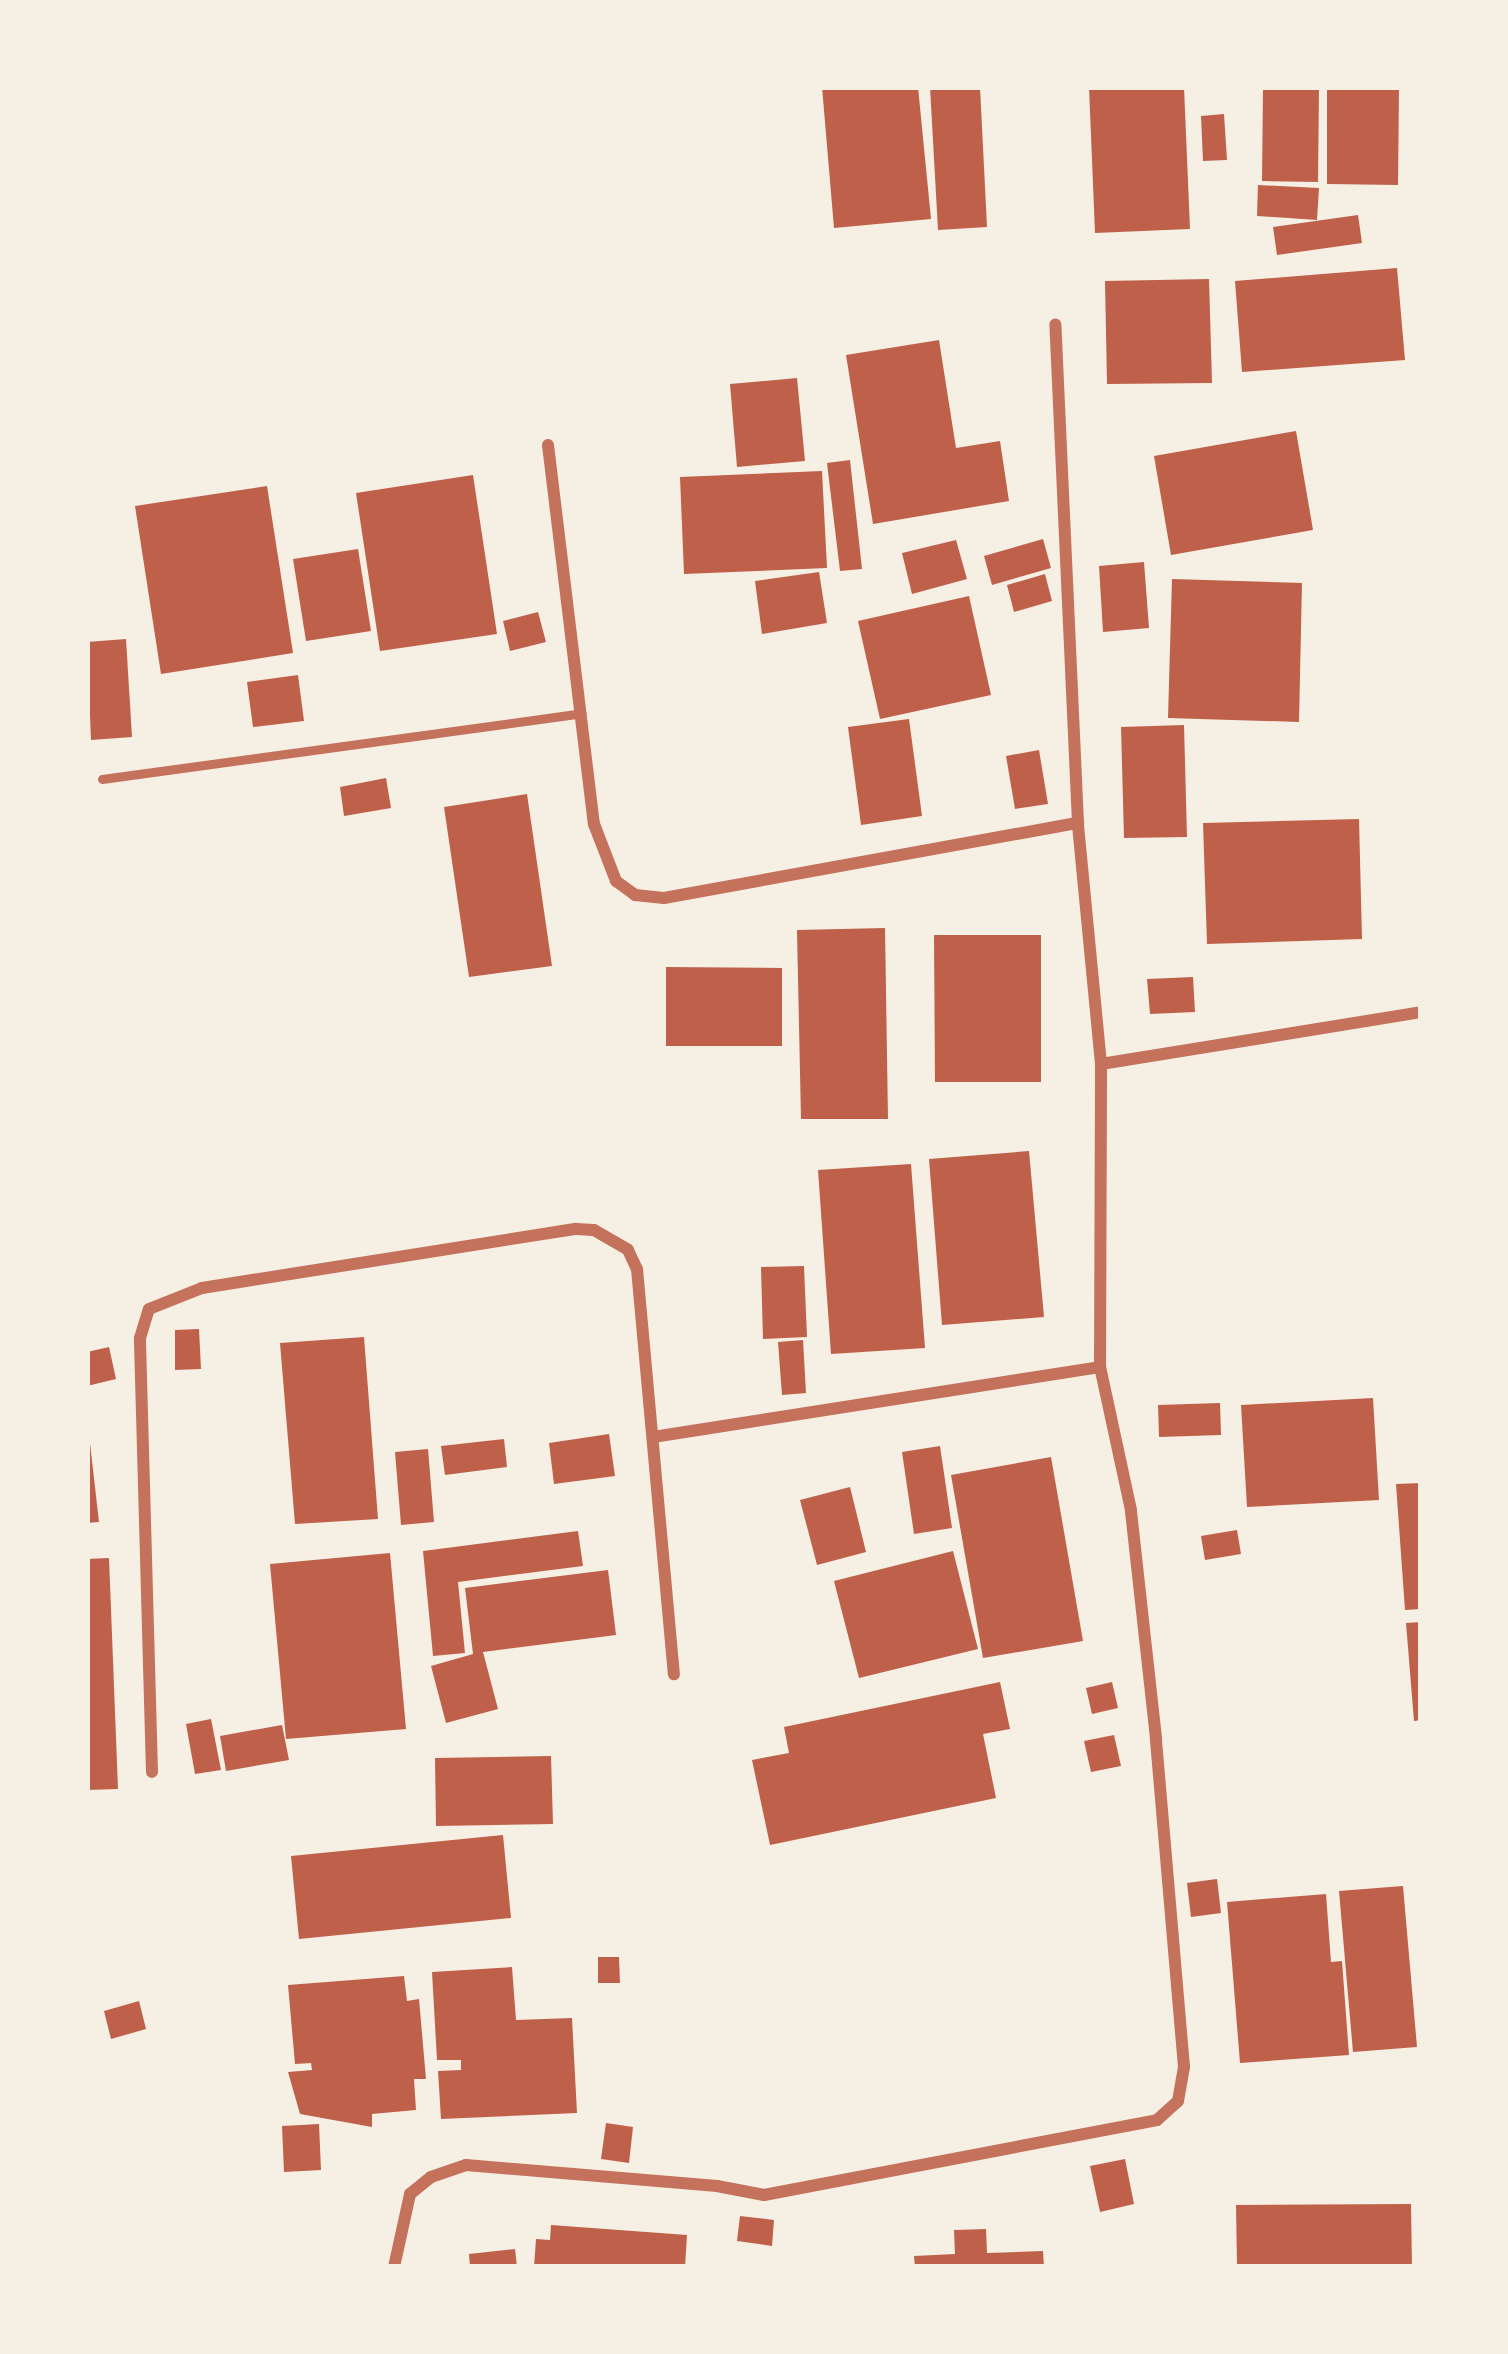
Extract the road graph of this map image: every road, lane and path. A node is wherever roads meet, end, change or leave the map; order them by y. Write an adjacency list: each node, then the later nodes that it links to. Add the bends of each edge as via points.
1 (1055, 326): 5 (street)
2 (548, 445): 3 (street)
3 (580, 712): 4 (lane); 5 (street, via 594,824 616,881 635,895 664,898)
4 (102, 778)
5 (1078, 823): 7 (street)
6 (1421, 1012): 7 (street)
7 (1101, 1064): 8 (street)
8 (1100, 1366): 9 (street); 12 (street, via 1134,1533 1184,2067 1178,2101 1157,2120 784,2193 466,2165 410,2194)
9 (653, 1437): 10 (street); 11 (street, via 637,1269 628,1250 594,1230 202,1288 149,1309 138,1378)
10 (674, 1674)
11 (152, 1772)
12 (394, 2267)

